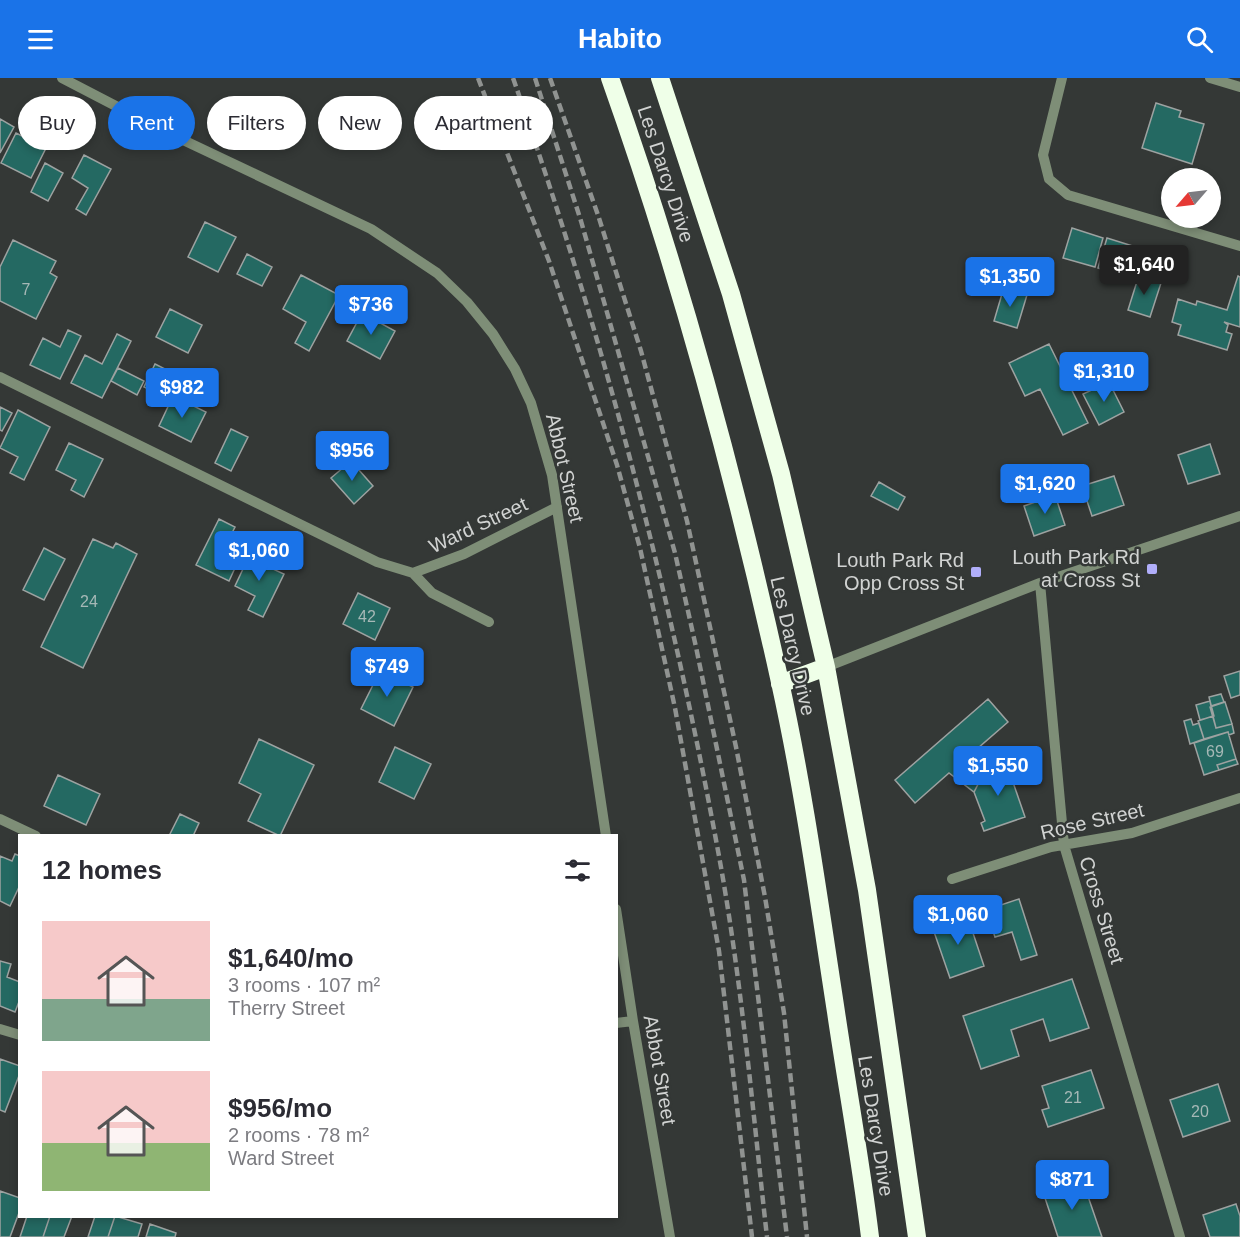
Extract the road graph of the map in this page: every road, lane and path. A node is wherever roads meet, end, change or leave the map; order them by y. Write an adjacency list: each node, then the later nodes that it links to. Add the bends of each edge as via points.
1 (62, 78): 9 (street, Abbot Street, via 371,229 437,273 493,334 515,369 543,438)
2 (610, 78): 15 (highway, Les Darcy Drive, via 666,245 710,398)
3 (660, 78): 14 (highway, Les Darcy Drive, via 731,294 781,474)
4 (1062, 78): 7 (street, via 1043,155 1049,179 1068,195)
5 (1210, 78): 6 (street)
6 (1240, 87)
7 (1240, 246)
8 (0, 376): 11 (street, Ward Street, via 377,562)
9 (557, 507): 11 (street, Ward Street, via 464,554); 19 (street, Abbot Street)
10 (1240, 516): 12 (street)
11 (413, 573): 13 (street, Ward Street, via 432,593)
12 (1040, 583): 14 (street); 20 (street, Cross Street)
13 (489, 622)
14 (826, 667): 15 (highway); 29 (highway, Les Darcy Drive, via 867,890)
15 (780, 684): 28 (highway, Les Darcy Drive, via 808,837)
16 (1240, 798): 20 (street, Rose Street, via 1131,833)
17 (0, 819): 18 (street)
18 (32, 834)
19 (606, 834)
20 (1064, 845): 21 (street, Rose Street); 30 (street, Cross Street)
21 (952, 879)
22 (618, 922): 23 (street, Abbot Street)
23 (633, 1021): 24 (street); 27 (street, Abbot Street)
24 (618, 1023)
25 (0, 1029): 26 (street)
26 (18, 1034)
27 (670, 1237)
28 (870, 1237)
29 (917, 1237)
30 (1180, 1237)

